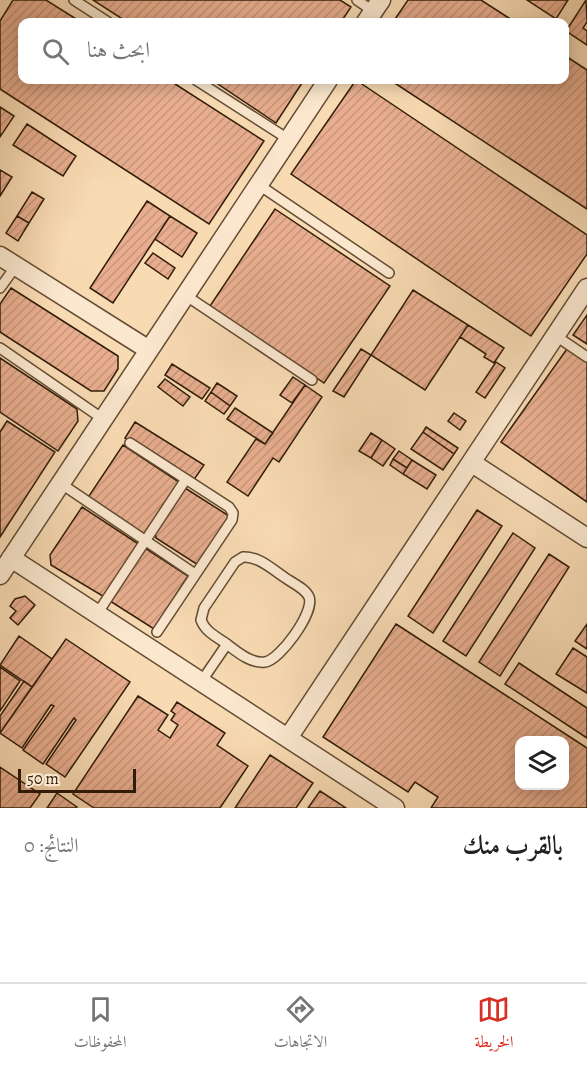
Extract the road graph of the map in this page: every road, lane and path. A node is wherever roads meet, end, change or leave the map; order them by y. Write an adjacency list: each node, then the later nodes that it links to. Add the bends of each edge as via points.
1 (74, 0): 4 (lane)
2 (357, 0): 3 (lane)
3 (373, 11)
4 (102, 18)
5 (202, 84): 7 (lane)
6 (325, 84): 7 (street)
7 (288, 139): 8 (street)
8 (259, 184): 11 (lane); 14 (street)
9 (0, 256): 10 (street)
10 (16, 266): 12 (lane); 17 (street)
11 (388, 273)
12 (0, 288)
13 (587, 288): 15 (street)
14 (185, 295): 17 (street); 19 (lane)
15 (556, 336): 18 (lane); 22 (street)
16 (0, 348): 20 (lane)
17 (149, 350): 20 (street)
18 (587, 357)
19 (312, 380)
20 (103, 419): 24 (street)
21 (130, 443): 23 (lane)
22 (472, 463): 25 (street); 34 (street)
23 (186, 479): 26 (lane); 28 (lane, via 233,513)
24 (60, 483): 26 (lane); 27 (street)
25 (587, 538)
26 (146, 540): 28 (lane); 30 (lane)
27 (11, 558): 29 (street); 30 (street)
28 (195, 574): 31 (lane)
29 (0, 575)
30 (97, 614): 33 (street)
31 (157, 632)
32 (227, 644): 32 (lane, via 256,662 275,658 308,613 311,603 307,594 256,559 239,559 201,614 203,626); 33 (lane)
33 (201, 682): 34 (street)
34 (288, 738): 35 (street)
35 (395, 808)

